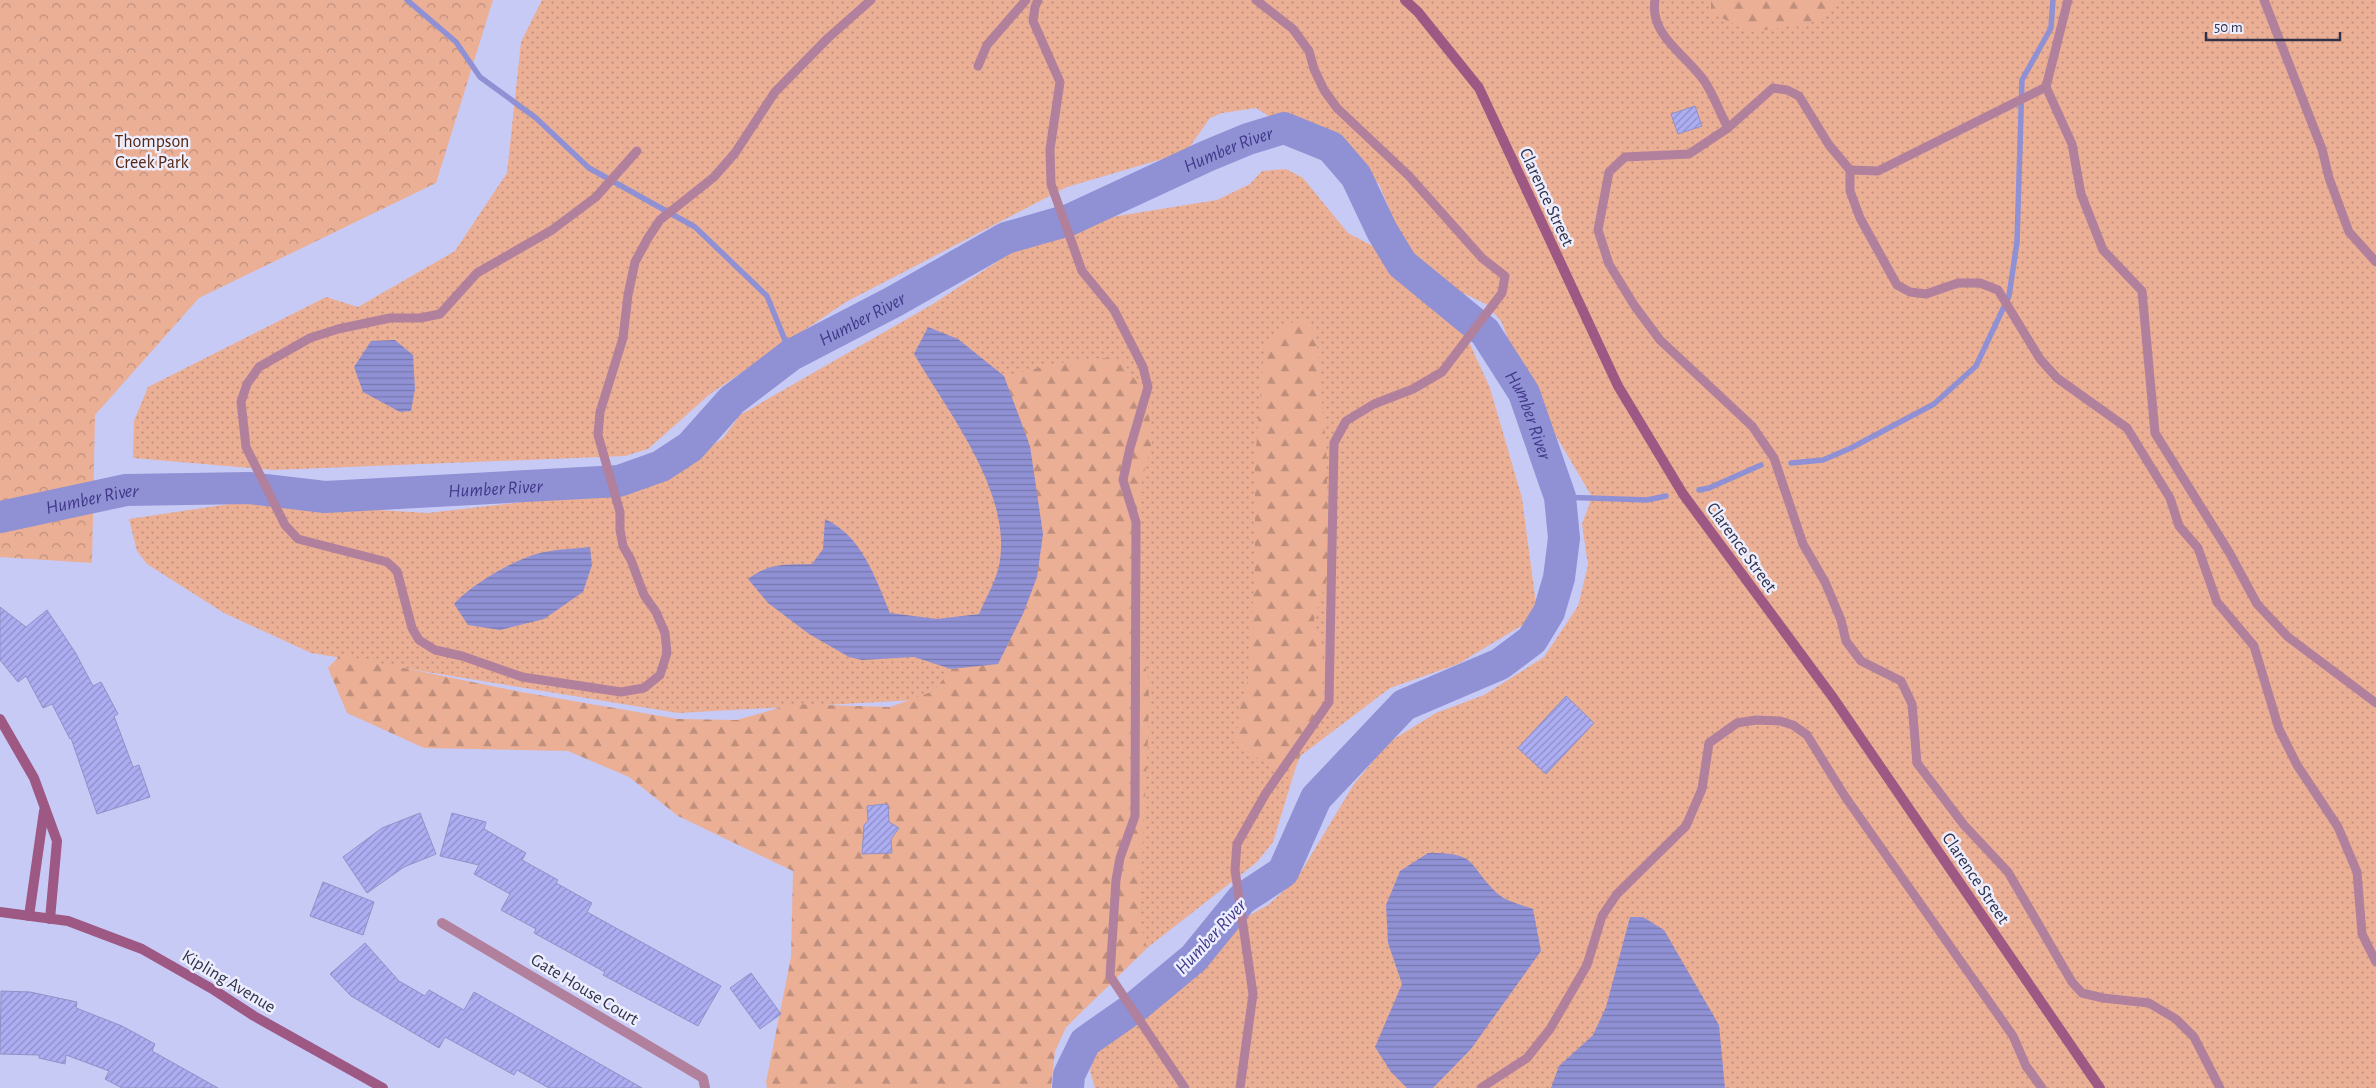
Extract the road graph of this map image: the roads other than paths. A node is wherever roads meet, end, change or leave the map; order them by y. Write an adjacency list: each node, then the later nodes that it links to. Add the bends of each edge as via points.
1 (871, 0): 12 (lane, via 775,92 735,153 714,177 660,220 635,262 623,338 600,412 598,435 620,512 623,546 644,595 666,633 667,653 660,675 644,688 621,692 522,677 435,650 419,640 412,628 397,571 387,562 298,539 284,525 246,447 240,402 259,367 310,338 390,318 440,314 478,273 552,230 596,197)
2 (1026, 0): 9 (lane, via 987,45)
3 (1038, 0): 25 (lane, via 1033,21 1060,82 1050,150 1051,184 1082,271 1114,310 1143,367 1148,387 1123,480 1136,522 1135,816 1116,880 1110,976)
4 (1256, 0): 26 (lane, via 1293,29 1309,51 1324,90 1337,108 1409,176 1482,258 1505,276 1502,292 1442,372 1346,421 1334,443 1330,702 1266,793 1236,844 1235,870 1253,994)
5 (1405, 0): 29 (street, Clarence Street, via 1479,88 1618,386 1683,494 1834,699)
6 (1656, 0): 11 (lane, via 1653,14 1665,38 1706,83)
7 (2068, 0): 10 (lane)
8 (2264, 0): 14 (lane, via 2322,149 2349,232)
9 (978, 66)
10 (2046, 87): 13 (lane, via 1878,171); 15 (lane, via 2072,144 2081,194 2103,250 2142,291 2156,433 2229,552 2256,604 2288,637)
11 (1728, 128): 13 (lane, via 1773,88 1787,90 1799,96 1829,145); 30 (lane, via 1689,154 1625,157 1610,172 1598,230 1609,264 1660,340 1752,426 1774,458 1803,544 1842,620 1846,641 1861,660 1901,681 1905,687 1912,704 1917,763 1964,825 2008,872 2072,982 2082,993 2149,1003 2176,1019 2194,1037)
12 (637, 151)
13 (1850, 170): 22 (lane, via 1850,191 1860,218 1897,285 1910,292 1926,294 1958,283 1980,283 1998,290 2040,359 2057,378 2127,428 2170,498 2179,526 2198,548 2217,602 2254,646 2280,729 2297,765 2338,827 2356,872 2362,934)
14 (2376, 262)
15 (2376, 703)
16 (0, 719): 17 (street, via 28,766)
17 (44, 810): 19 (street); 20 (street, via 57,841)
18 (0, 912): 19 (street, Kipling Avenue)
19 (29, 916): 20 (street, Kipling Avenue)
20 (50, 919): 23 (street, Kipling Avenue, via 87,927 142,949)
21 (442, 923): 24 (street, Gate House Court, via 703,1078)
22 (2376, 962)
23 (383, 1088)
24 (705, 1088)
25 (1185, 1088)
26 (1240, 1088)
27 (1481, 1088): 28 (lane, via 1527,1058 1550,1028 1587,965 1602,916 1617,894 1686,826 1702,788 1709,743 1737,723 1756,720 1780,721 1807,735 1844,795 2013,1036 2026,1066)
28 (2042, 1088)
29 (2100, 1088)
30 (2220, 1088)

